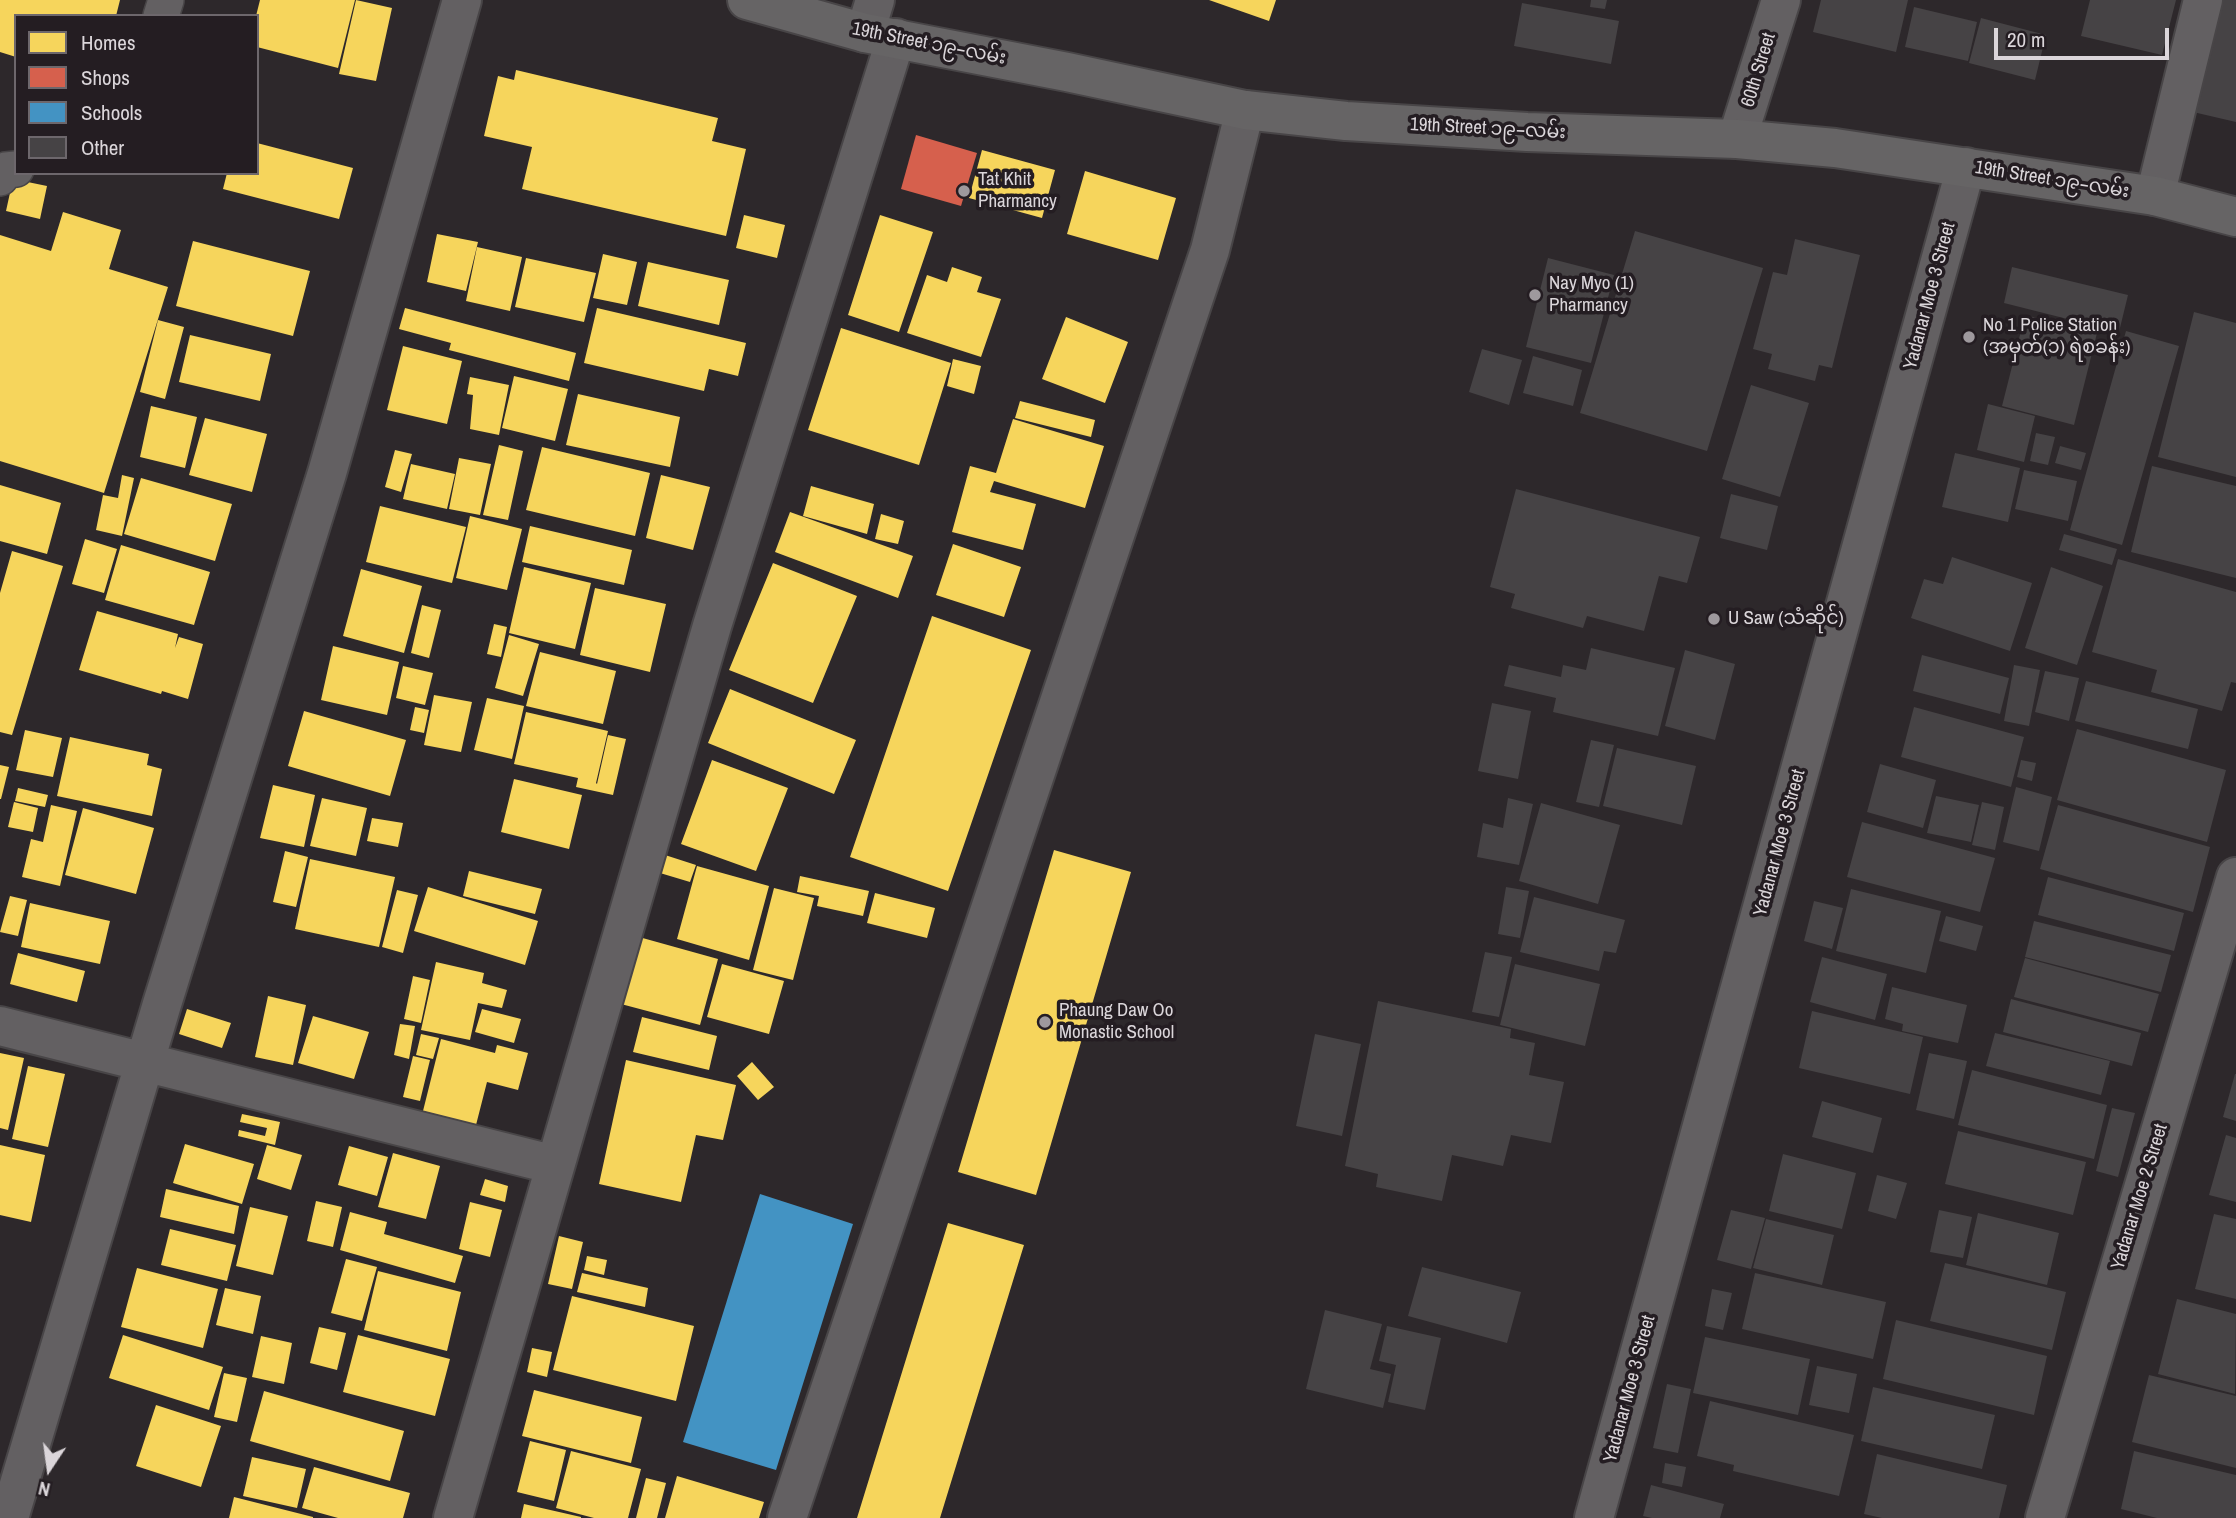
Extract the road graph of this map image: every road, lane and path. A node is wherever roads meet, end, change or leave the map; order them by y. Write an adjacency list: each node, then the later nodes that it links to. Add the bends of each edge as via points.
1 (462, 0): 15 (street, via 327,473)
2 (747, 0): 5 (street, 19th Street ၁၉−လမ်း)
3 (1780, 0): 7 (street, 60th Street)
4 (2203, 0): 11 (street)
5 (879, 24): 6 (street, 19th Street ၁၉−လမ်း); 16 (street, via 712,626)
6 (1245, 110): 7 (street, 19th Street ၁၉−လမ်း, via 1527,132); 19 (street, via 1210,250)
7 (1737, 139): 8 (street, 19th Street ၁၉−လမ်း)
8 (1966, 167): 11 (street, 19th Street ၁၉−လမ်း); 20 (street, Yadanar Moe 3 Street)
9 (14, 169): 10 (lane, via 6,170)
10 (0, 178)
11 (2155, 196): 12 (street, 19th Street ၁၉−လမ်း)
12 (2236, 218)
13 (2236, 877): 21 (street, Yadanar Moe 2 Street)
14 (0, 1026): 15 (street)
15 (145, 1062): 16 (street); 17 (street)
16 (555, 1165): 18 (street)
17 (9, 1518)
18 (453, 1518)
19 (787, 1518)
20 (1594, 1518)
21 (2045, 1518)

